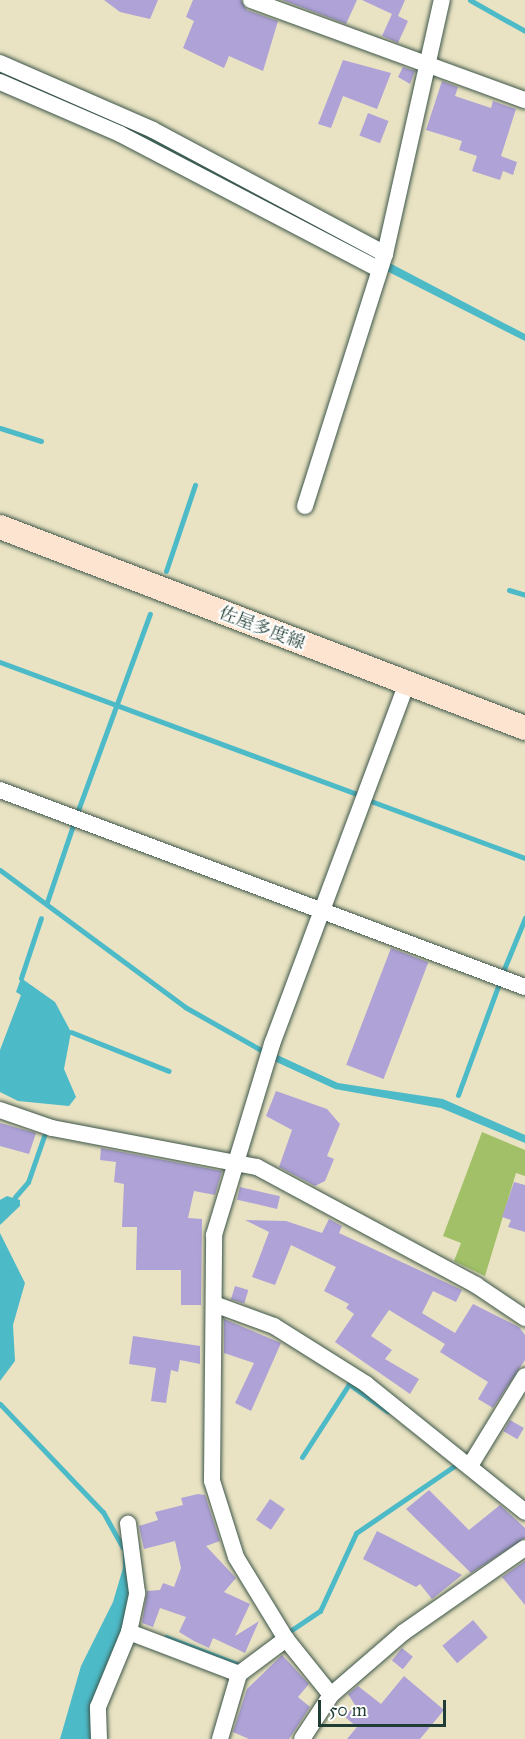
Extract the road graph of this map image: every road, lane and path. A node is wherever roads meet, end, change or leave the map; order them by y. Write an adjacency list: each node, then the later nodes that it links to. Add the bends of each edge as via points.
1 (252, 0): 4 (street)
2 (442, 0): 4 (street)
3 (0, 63): 7 (street)
4 (428, 65): 6 (street); 8 (street)
5 (0, 82): 7 (street)
6 (525, 100)
7 (125, 127): 8 (street)
8 (382, 262): 9 (street)
9 (305, 506)
10 (0, 527): 11 (main road, 佐屋多度線)
11 (407, 683): 12 (main road, 佐屋多度線); 14 (street)
12 (525, 728)
13 (0, 790): 14 (street)
14 (322, 912): 15 (street); 17 (street, via 269,1054)
15 (525, 987)
16 (0, 1110): 17 (street, via 52,1128)
17 (237, 1161): 18 (street, via 215,1227); 19 (street, via 476,1285)
18 (214, 1304): 21 (street, via 274,1326 366,1384); 26 (street, via 212,1481 236,1557)
19 (525, 1318)
20 (525, 1376): 21 (street)
21 (471, 1464): 22 (street)
22 (525, 1512)
23 (128, 1524): 25 (street, via 137,1593)
24 (525, 1548): 28 (street, via 404,1632)
25 (129, 1632): 27 (street); 29 (street, via 98,1707)
26 (286, 1639): 27 (street); 28 (street)
27 (238, 1674): 30 (street)
28 (331, 1695): 31 (street)
29 (100, 1737)
30 (220, 1739)
31 (302, 1739)

